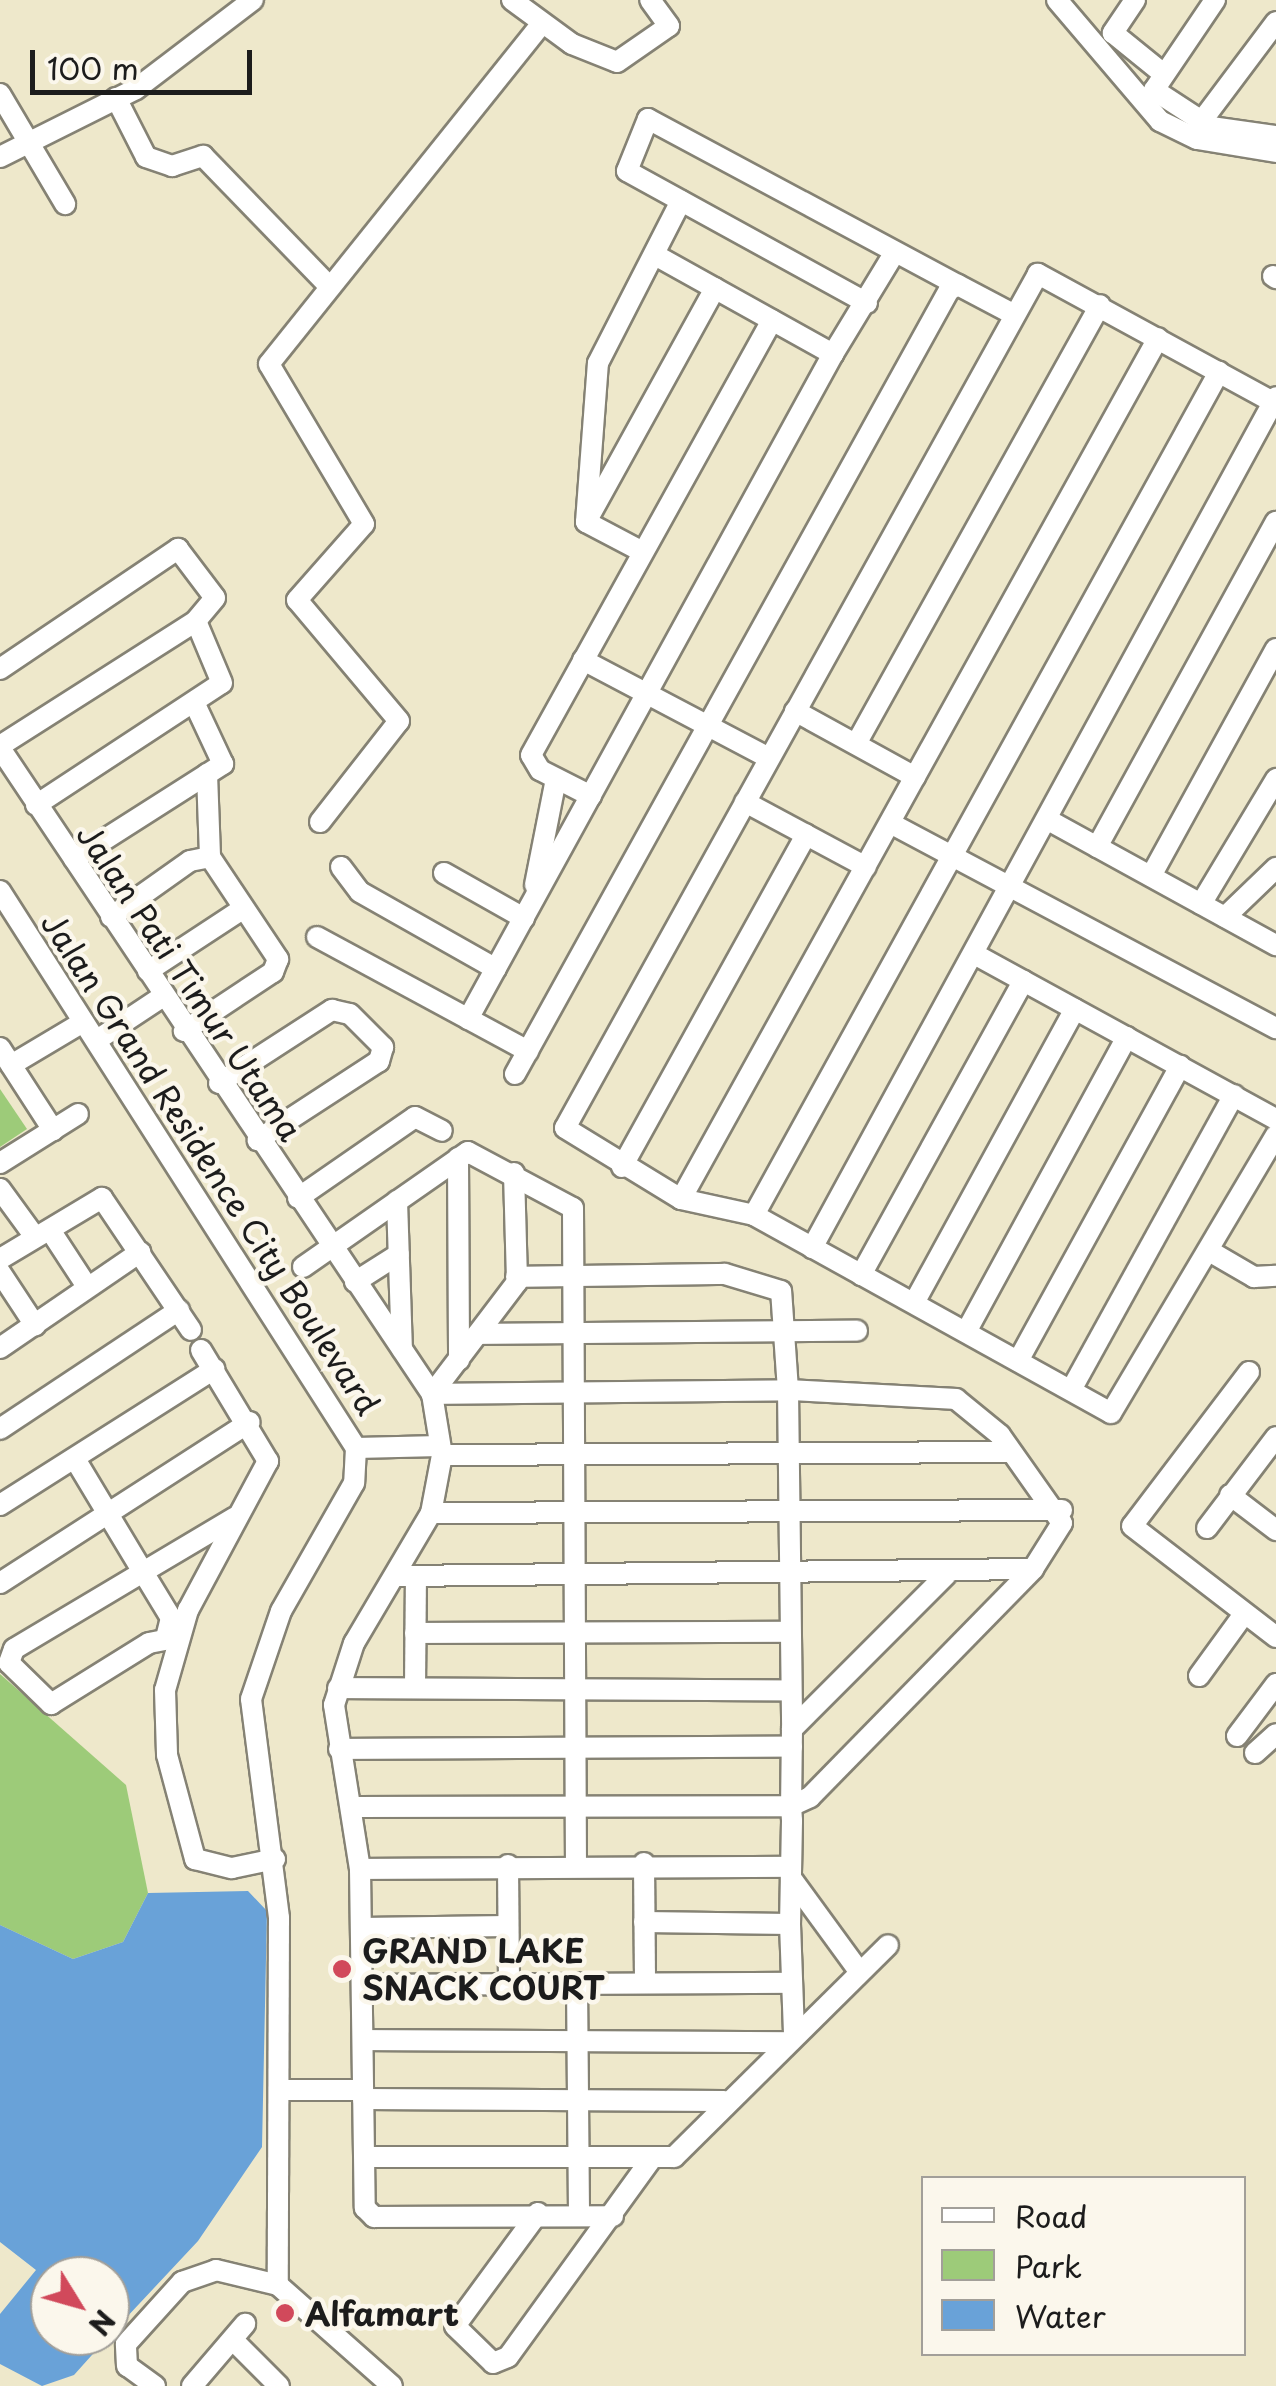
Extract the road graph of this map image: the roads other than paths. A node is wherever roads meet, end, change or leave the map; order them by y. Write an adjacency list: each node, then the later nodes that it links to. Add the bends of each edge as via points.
1 (254, 0): 11 (street)
2 (512, 0): 8 (street)
3 (650, 0): 8 (street, via 669,26 617,62)
4 (1057, 0): 15 (street, via 1160,121 1197,140)
5 (1135, 0): 9 (street, via 1113,33)
6 (1216, 0): 9 (street)
7 (1276, 22): 12 (street)
8 (541, 26): 22 (street)
9 (1162, 72): 12 (street, via 1154,90)
10 (0, 94): 14 (street)
11 (116, 98): 14 (street); 22 (street, via 146,157 159,166 203,156)
12 (1200, 122): 13 (street)
13 (1276, 136)
14 (30, 137): 16 (street); 18 (street)
15 (1276, 152)
16 (0, 157)
17 (681, 201): 19 (street, via 623,168 651,117); 20 (street); 24 (street)
18 (66, 204)
19 (895, 252): 21 (street); 24 (street)
20 (654, 255): 23 (street); 32 (street, via 594,376)
21 (958, 285): 26 (street); 42 (street)
22 (330, 287): 54 (street, via 269,364 364,524 297,600 399,721)
23 (715, 288): 27 (street); 32 (street)
24 (868, 303): 29 (street)
25 (1100, 305): 26 (street, via 1038,274); 28 (street); 43 (street)
26 (1013, 314): 41 (street)
27 (772, 320): 29 (street); 34 (street)
28 (1158, 338): 30 (street); 47 (street)
29 (833, 354): 39 (street)
30 (1219, 372): 31 (street); 59 (street)
31 (1275, 400): 53 (street)
32 (586, 522): 34 (street)
33 (1276, 522): 57 (street)
34 (641, 552): 37 (street)
35 (196, 621): 38 (street, via 215,598 178,549); 40 (street, via 224,674); 44 (street)
36 (1276, 650): 65 (street)
37 (583, 660): 39 (street); 48 (street, via 531,755)
38 (0, 669)
39 (647, 693): 42 (street); 50 (street)
40 (194, 702): 46 (street, via 226,760); 52 (street)
41 (795, 711): 43 (street); 45 (street)
42 (708, 726): 45 (street); 87 (street)
43 (856, 744): 47 (street)
44 (0, 748): 52 (street, Jalan Pati Timur Utama)
45 (768, 758): 51 (street)
46 (207, 774): 58 (street); 60 (street)
47 (915, 777): 55 (street)
48 (556, 779): 50 (street); 70 (street)
49 (1275, 779): 68 (street)
50 (591, 796): 70 (street)
51 (744, 802): 56 (street); 101 (street, via 565,1128)
52 (36, 805): 60 (street, Jalan Pati Timur Utama)
53 (1050, 821): 57 (street); 66 (street)
54 (320, 822)
55 (890, 823): 59 (street); 61 (street)
56 (806, 835): 61 (street); 101 (street)
57 (1098, 847): 65 (street)
58 (210, 857): 69 (street); 71 (street, via 190,861)
59 (952, 857): 66 (street); 107 (street)
60 (74, 860): 71 (street, Jalan Pati Timur Utama)
61 (866, 866): 105 (street)
62 (341, 867): 76 (street, via 360,892)
63 (1276, 868): 72 (street)
64 (444, 873): 70 (street)
65 (1151, 876): 68 (street)
66 (1012, 889): 75 (street); 83 (street)
67 (0, 891): 82 (street, Jalan Grand Residence City Boulevard)
68 (1201, 904): 72 (street)
69 (242, 910): 77 (street); 84 (street, via 278,967)
70 (527, 912): 76 (street)
71 (111, 917): 77 (street, Jalan Pati Timur Utama)
72 (1225, 917): 74 (street)
73 (317, 937): 81 (street)
74 (1276, 945)
75 (976, 955): 78 (street); 110 (street)
76 (496, 969): 81 (street)
77 (148, 972): 79 (street, Jalan Pati Timur Utama)
78 (1023, 981): 80 (street); 117 (street)
79 (162, 997): 84 (street, Jalan Pati Timur Utama); 86 (street)
80 (1075, 1009): 85 (street); 123 (street)
81 (468, 1019): 87 (street)
82 (83, 1022): 86 (street, Jalan Grand Residence City Boulevard); 88 (street)
83 (1276, 1028)
84 (184, 1030): 91 (street, Jalan Pati Timur Utama)
85 (1128, 1037): 89 (street); 129 (street)
86 (96, 1040): 147 (street, Jalan Grand Residence City Boulevard)
87 (528, 1051): 90 (street)
88 (6, 1057): 95 (street)
89 (1180, 1066): 92 (street); 136 (street)
90 (515, 1074)
91 (219, 1083): 98 (street, Jalan Pati Timur Utama); 98 (street, via 332,1010 350,1014 383,1047 380,1061)
92 (1234, 1095): 94 (street); 140 (street)
93 (78, 1114): 95 (street)
94 (1276, 1119)
95 (53, 1130): 100 (street)
96 (442, 1131): 104 (street, via 415,1117)
97 (1276, 1135): 112 (street)
98 (258, 1140): 104 (street, Jalan Pati Timur Utama)
99 (458, 1158): 102 (street, via 472,1152); 106 (street); 135 (street)
100 (0, 1163)
101 (622, 1167): 105 (street)
102 (514, 1172): 118 (street); 119 (street, via 571,1202)
103 (0, 1189): 108 (street)
104 (298, 1198): 109 (street, Jalan Pati Timur Utama)
105 (682, 1199): 107 (street)
106 (397, 1201): 109 (street); 113 (street)
107 (754, 1215): 110 (street)
108 (42, 1234): 111 (street, via 102,1198); 114 (street); 122 (street)
109 (330, 1247): 115 (street); 121 (street, Jalan Pati Timur Utama)
110 (812, 1248): 117 (street)
111 (140, 1252): 122 (street); 124 (street)
112 (1210, 1252): 120 (street, via 1254,1277); 140 (street, via 1120,1412)
113 (399, 1254): 121 (street); 134 (street)
114 (0, 1259)
115 (303, 1267)
116 (0, 1272): 125 (street)
117 (861, 1275): 123 (street)
118 (516, 1276): 119 (street); 130 (street)
119 (573, 1276): 128 (street, via 740,1276 786,1294); 131 (street)
120 (1276, 1276)
121 (355, 1282): 134 (street, Jalan Pati Timur Utama)
122 (86, 1285): 125 (street)
123 (914, 1304): 129 (street)
124 (179, 1310): 126 (street); 144 (street)
125 (35, 1325): 132 (street)
126 (191, 1330)
127 (858, 1331): 128 (street)
128 (788, 1332): 131 (street); 139 (street)
129 (966, 1332): 136 (street)
130 (478, 1334): 131 (street); 135 (street)
131 (572, 1334): 141 (street)
132 (0, 1348)
133 (201, 1350): 137 (street)
134 (402, 1350): 142 (street, Jalan Pati Timur Utama)
135 (458, 1360): 142 (street)
136 (1018, 1362): 140 (street)
137 (214, 1369): 143 (street); 151 (street)
138 (1250, 1372): 169 (street, via 1132,1526)
139 (788, 1390): 141 (street); 146 (street); 150 (street, via 946,1395 989,1422)
140 (1070, 1390)
141 (574, 1393): 142 (street); 148 (street)
142 (432, 1394): 149 (street)
143 (250, 1422): 158 (street); 159 (street, via 268,1461)
144 (0, 1429)
145 (1276, 1438): 152 (street)
146 (789, 1447): 148 (street); 150 (street); 154 (street)
147 (356, 1448): 149 (street); 190 (street, Jalan Grand Residence City Boulevard, via 354,1482 281,1611 254,1686 254,1754)
148 (575, 1448): 149 (street); 155 (street)
149 (441, 1450): 157 (street)
150 (1012, 1452): 156 (street)
151 (76, 1460): 153 (street); 158 (street)
152 (1230, 1495): 160 (street); 161 (street)
153 (0, 1505)
154 (790, 1506): 155 (street); 156 (street); 164 (street)
155 (575, 1508): 157 (street); 166 (street)
156 (1062, 1510): 162 (street, via 1057,1538)
157 (431, 1513): 167 (street)
158 (108, 1514): 163 (street); 168 (street)
159 (236, 1517): 163 (street); 172 (street)
160 (1206, 1528)
161 (1276, 1530)
162 (1033, 1569): 165 (street); 188 (street, via 876,1736)
163 (143, 1572): 172 (street, via 172,1618); 172 (street, via 14,1649 10,1662 50,1704)
164 (791, 1575): 165 (street); 166 (street); 170 (street)
165 (946, 1575): 183 (street)
166 (576, 1576): 167 (street); 173 (street)
167 (408, 1577): 171 (street); 177 (street, via 354,1643)
168 (0, 1583)
169 (1244, 1614): 174 (street); 175 (street)
170 (789, 1632): 173 (street); 179 (street)
171 (416, 1634): 173 (street); 178 (street)
172 (173, 1635): 190 (street, via 164,1718 192,1856 216,1868)
173 (578, 1636): 180 (street)
174 (1276, 1637)
175 (1199, 1676)
176 (1276, 1684): 182 (street)
177 (338, 1688): 178 (street); 185 (street)
178 (414, 1688): 180 (street)
179 (789, 1690): 180 (street); 183 (street)
180 (577, 1693): 184 (street)
181 (1276, 1734): 186 (street)
182 (1237, 1736)
183 (792, 1738): 184 (street); 188 (street)
184 (574, 1746): 185 (street); 187 (street)
185 (340, 1748): 189 (street)
186 (1255, 1753)
187 (575, 1804): 188 (street); 189 (street); 191 (street)
188 (791, 1806): 195 (street)
189 (352, 1807): 194 (street)
190 (275, 1859): 210 (street, Jalan Grand Residence City Boulevard)
191 (576, 1863): 192 (street); 193 (street)
192 (644, 1864): 195 (street); 196 (street)
193 (508, 1865): 194 (street); 198 (street)
194 (360, 1869): 199 (street)
195 (791, 1873): 197 (street); 201 (street)
196 (644, 1922): 197 (street); 203 (street)
197 (790, 1924): 205 (street)
198 (508, 1926): 199 (street); 202 (street)
199 (361, 1928): 206 (street)
200 (888, 1945): 201 (street)
201 (858, 1970): 207 (street)
202 (509, 1980): 204 (street); 206 (street)
203 (645, 1982): 204 (street); 205 (street)
204 (578, 1983): 209 (street)
205 (791, 1983): 207 (street)
206 (362, 1985): 208 (street)
207 (789, 2037): 209 (street); 213 (street)
208 (364, 2040): 209 (street); 211 (street)
209 (576, 2040): 212 (street)
210 (283, 2090): 211 (street); 220 (street, Jalan Grand Residence City Boulevard)
211 (363, 2094): 212 (street); 215 (street)
212 (578, 2098): 213 (street); 214 (street)
213 (724, 2101): 216 (street, via 674,2157)
214 (578, 2156): 215 (street); 216 (street); 218 (street)
215 (364, 2157): 217 (street, via 370,2216)
216 (653, 2157): 219 (street)
217 (538, 2212): 218 (street); 219 (street, via 455,2326 493,2364)
218 (579, 2212): 219 (street)
219 (613, 2216)
220 (278, 2285): 221 (street, via 216,2270 182,2282 126,2344 133,2372); 224 (street)
221 (155, 2386)
222 (192, 2386): 223 (street, via 239,2332)
223 (278, 2386)
224 (392, 2386)

